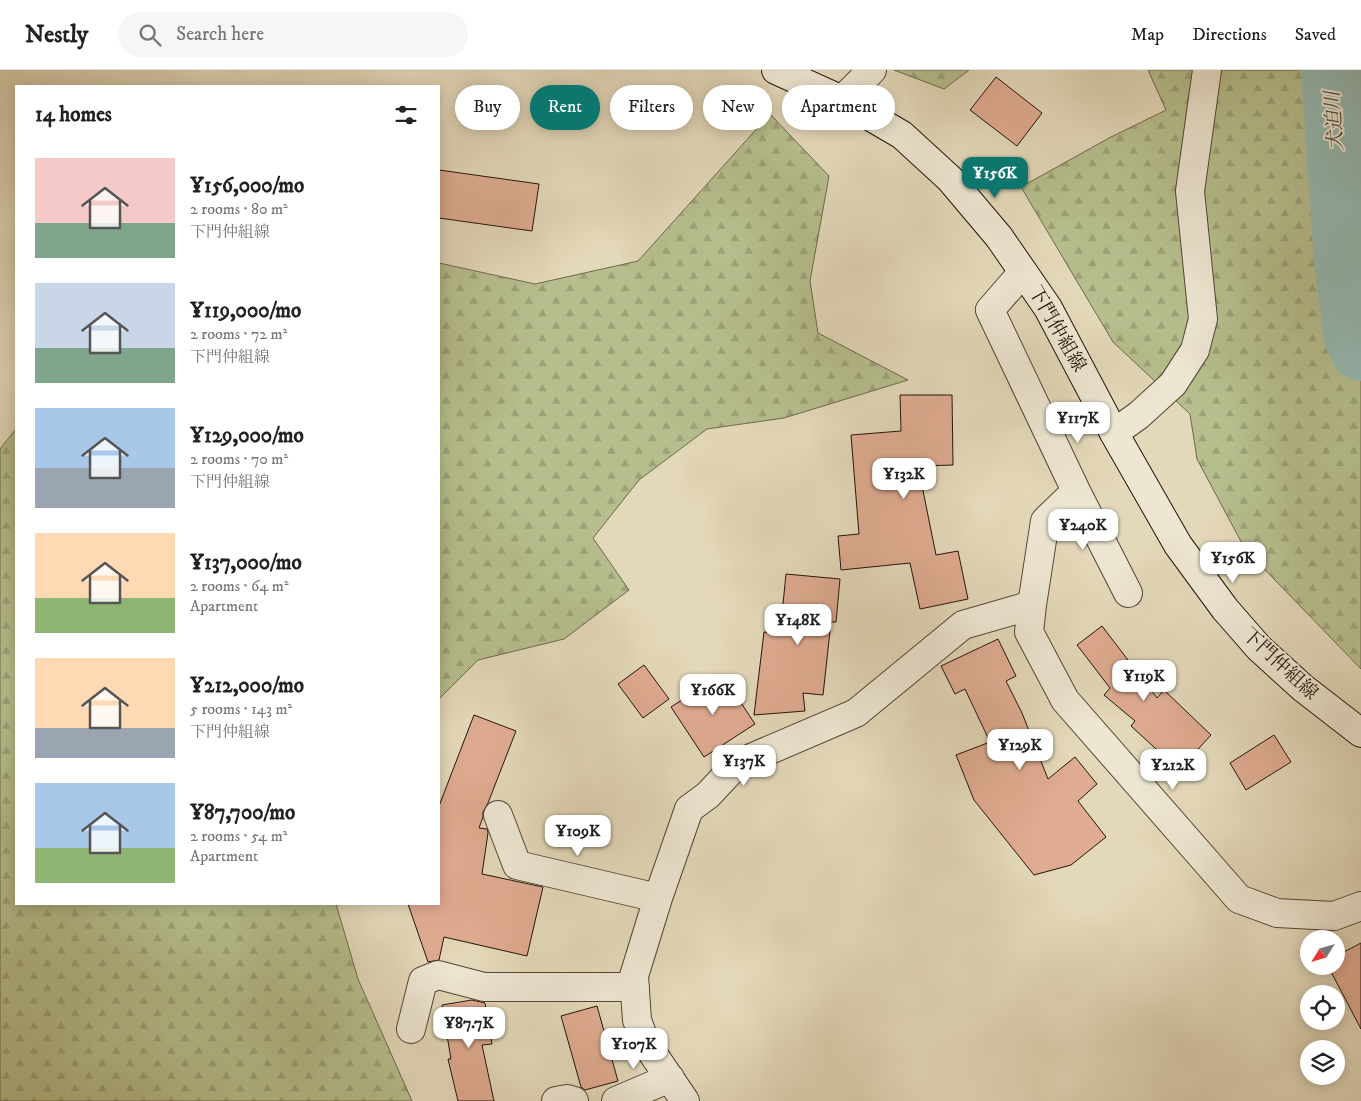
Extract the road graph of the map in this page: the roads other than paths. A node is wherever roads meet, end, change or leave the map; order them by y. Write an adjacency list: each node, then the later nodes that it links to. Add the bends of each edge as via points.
1 (776, 70): 4 (street, 下門仲組線)
2 (872, 70): 5 (street)
3 (1207, 70): 8 (street, via 1190,191 1203,319 1194,350 1174,384)
4 (809, 85)
5 (857, 85)
6 (892, 130): 7 (street, 下門仲組線, via 950,179 999,237)
7 (1023, 272): 8 (street, 下門仲組線, via 1048,308); 9 (street, via 990,310)
8 (1114, 433): 12 (street, 下門仲組線, via 1178,545 1225,609 1288,675)
9 (1076, 490): 10 (street); 11 (street, via 1045,521)
10 (1128, 593)
11 (1032, 605): 14 (street, via 963,625 856,713 737,764 708,795 689,809); 15 (street, via 1029,632 1065,700 1239,899 1276,913 1334,916)
12 (1361, 732)
13 (498, 815): 14 (street, via 517,865)
14 (658, 898): 16 (street, via 634,976)
15 (1361, 906)
16 (635, 987): 17 (street, via 484,987 438,976 423,981); 18 (street, via 637,1020 645,1042)
17 (411, 1029)
18 (670, 1078): 21 (street); 22 (street)
19 (556, 1101): 20 (street)
20 (574, 1101)
21 (616, 1101)
22 (685, 1101)

